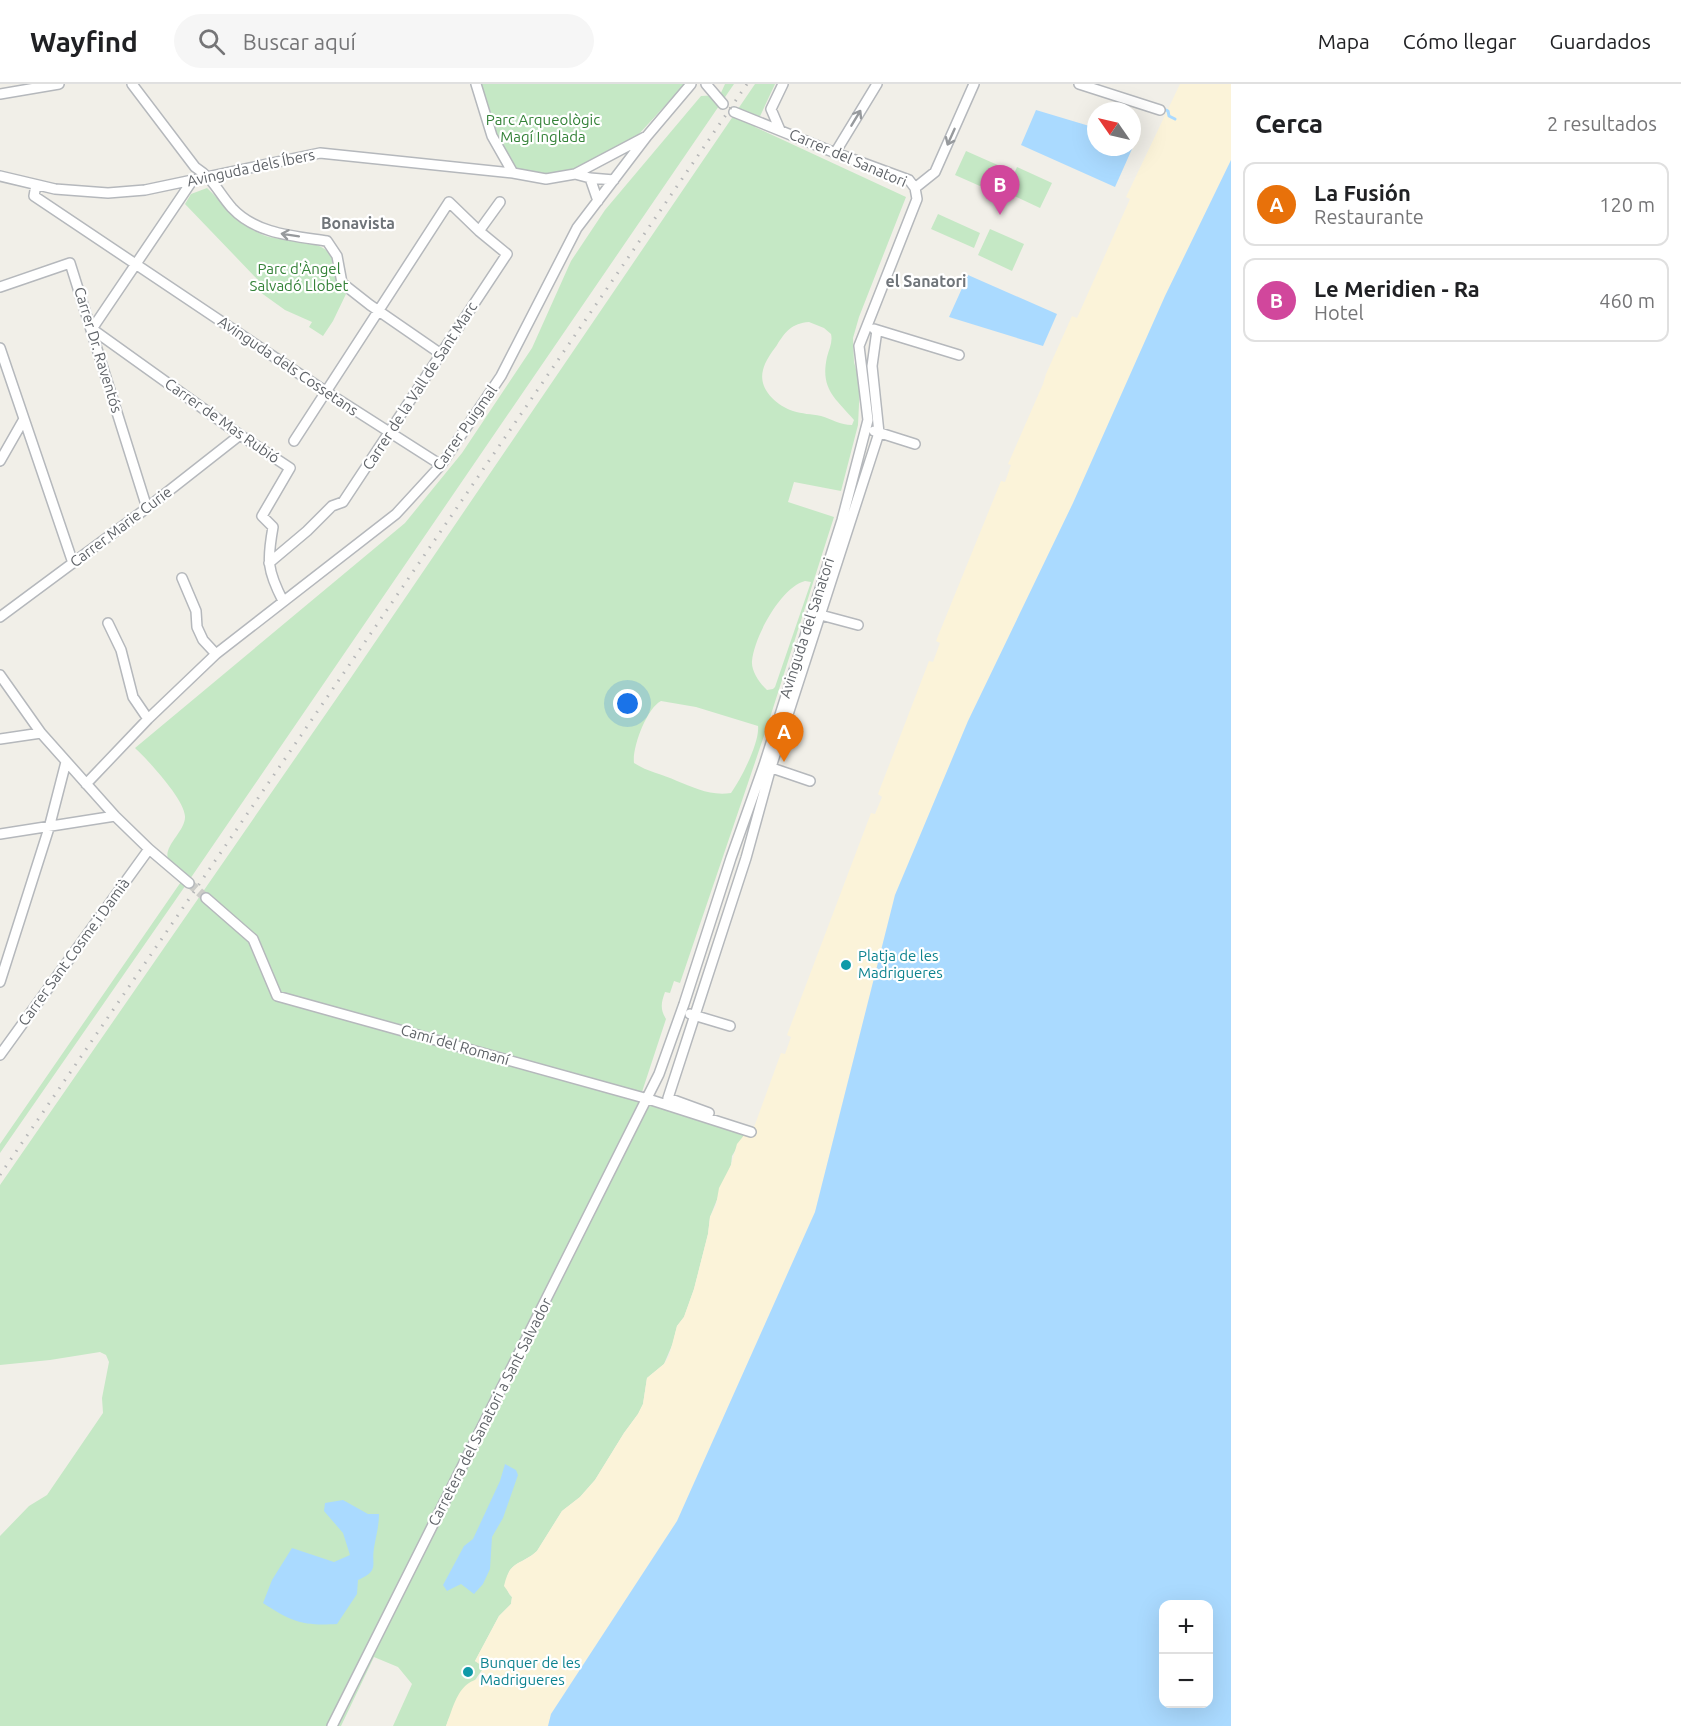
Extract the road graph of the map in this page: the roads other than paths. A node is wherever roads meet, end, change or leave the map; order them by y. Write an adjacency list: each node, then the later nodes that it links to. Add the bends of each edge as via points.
1 (59, 84): 10 (street)
2 (132, 84): 21 (street, via 195,167)
3 (476, 84): 18 (street, via 492,136)
4 (691, 84): 15 (street, Carrer Puigmal)
5 (706, 84): 11 (street)
6 (783, 84): 14 (street, via 771,109)
7 (877, 84): 16 (street, one-way to 7)
8 (974, 84): 26 (street, one-way to 26, via 935,172)
9 (1079, 84): 12 (street)
10 (0, 94)
11 (723, 104)
12 (1160, 110)
13 (734, 112): 14 (street, Carrer del Sanatori)
14 (780, 130): 16 (street, Carrer del Sanatori)
15 (647, 136): 17 (street, Avinguda dels Íbers); 23 (street, Carrer Puigmal)
16 (835, 153): 26 (street, Carrer del Sanatori, via 909,180)
17 (597, 162): 19 (street, Avinguda dels Íbers); 23 (street)
18 (513, 173): 19 (street, Avinguda dels Íbers, via 546,179); 21 (street, Avinguda dels Íbers, via 320,153)
19 (575, 174): 22 (street, Avinguda dels Íbers)
20 (0, 176): 25 (street, Avinguda dels Íbers)
21 (209, 176): 24 (street, Avinguda dels Íbers); 32 (street, one-way to 21, via 342,283 337,256 327,241 266,231 233,210)
22 (590, 178): 23 (street, Avinguda dels Íbers); 27 (street)
23 (610, 180): 27 (street, Carrer Puigmal)
24 (192, 181): 25 (street, Avinguda dels Íbers, via 108,193); 30 (street)
25 (36, 185): 30 (street, Avinguda dels Cossetans, via 34,196)
26 (915, 188): 33 (street, Avinguda del Sanatori, via 917,199)
27 (598, 201): 48 (street, Carrer Puigmal, via 577,228 501,376)
28 (500, 202): 29 (street)
29 (478, 231): 32 (street, Carrer de la Vall de Sant Marc, via 449,201); 37 (street, Carrer de la Vall de Sant Marc, via 507,254)
30 (136, 265): 34 (street); 39 (street, Avinguda dels Cossetans)
31 (0, 287): 34 (street, Carrer Dr. Raventós, via 70,263)
32 (378, 311): 37 (street); 39 (street)
33 (866, 327): 35 (street); 41 (street, Avinguda del Sanatori, via 859,346)
34 (92, 329): 44 (street, Carrer de Mas Rubió); 49 (street, Carrer Dr. Raventós)
35 (877, 330): 38 (street); 43 (street, via 872,366)
36 (0, 348): 40 (street)
37 (441, 354): 42 (street, Carrer de la Vall de Sant Marc)
38 (959, 355)
39 (325, 391): 42 (street, Avinguda dels Cossetans); 45 (street)
40 (24, 419): 47 (street); 50 (street)
41 (866, 429): 43 (street); 54 (street, Avinguda del Sanatori)
42 (389, 432): 48 (street, Avinguda dels Cossetans); 51 (street, Carrer de la Vall de Sant Marc, via 343,502 332,506)
43 (879, 433): 46 (street); 54 (street)
44 (240, 435): 49 (street, Carrer Marie Curie); 51 (street, Carrer de Mas Rubió, via 290,468 262,516 273,526)
45 (294, 441)
46 (915, 444)
47 (0, 461)
48 (441, 465): 53 (street, Carrer Puigmal, via 396,514)
49 (147, 508): 50 (street, Carrer Marie Curie)
50 (73, 563): 55 (street, Carrer Marie Curie)
51 (269, 563): 53 (street, Carrer de Mas Rubió, via 271,578)
52 (182, 578): 58 (street, via 196,611 197,627)
53 (283, 601): 58 (street, Carrer Puigmal)
54 (816, 614): 57 (street); 64 (street, Avinguda del Sanatori)
55 (0, 617)
56 (108, 623): 60 (street, via 121,650 133,697)
57 (858, 625)
58 (216, 654): 60 (street, Carrer Puigmal)
59 (0, 675): 61 (street)
60 (148, 719): 66 (street, Carrer Puigmal)
61 (41, 733): 62 (street); 63 (street)
62 (0, 739)
63 (66, 762): 66 (street); 68 (street)
64 (768, 766): 65 (street); 74 (street, Avinguda del Sanatori, via 731,858); 75 (street, via 746,858)
65 (810, 781)
66 (86, 784): 67 (street)
67 (115, 816): 68 (street); 70 (street)
68 (49, 828): 69 (street); 73 (street)
69 (0, 834)
70 (149, 849): 71 (street); 77 (street, Carrer Sant Cosme i Damià)
71 (189, 883)
72 (206, 898): 78 (street, Camí del Romaní, via 253,939 277,996)
73 (0, 982)
74 (682, 1012): 75 (street); 78 (street, Avinguda del Sanatori)
75 (695, 1015): 76 (street); 79 (street, via 668,1098)
76 (730, 1026)
77 (0, 1055)
78 (648, 1099): 80 (street, Camí del Romaní); 81 (street, Carretera del Sanatori a Sant Salvador)
79 (709, 1113)
80 (751, 1132)
81 (332, 1726)

